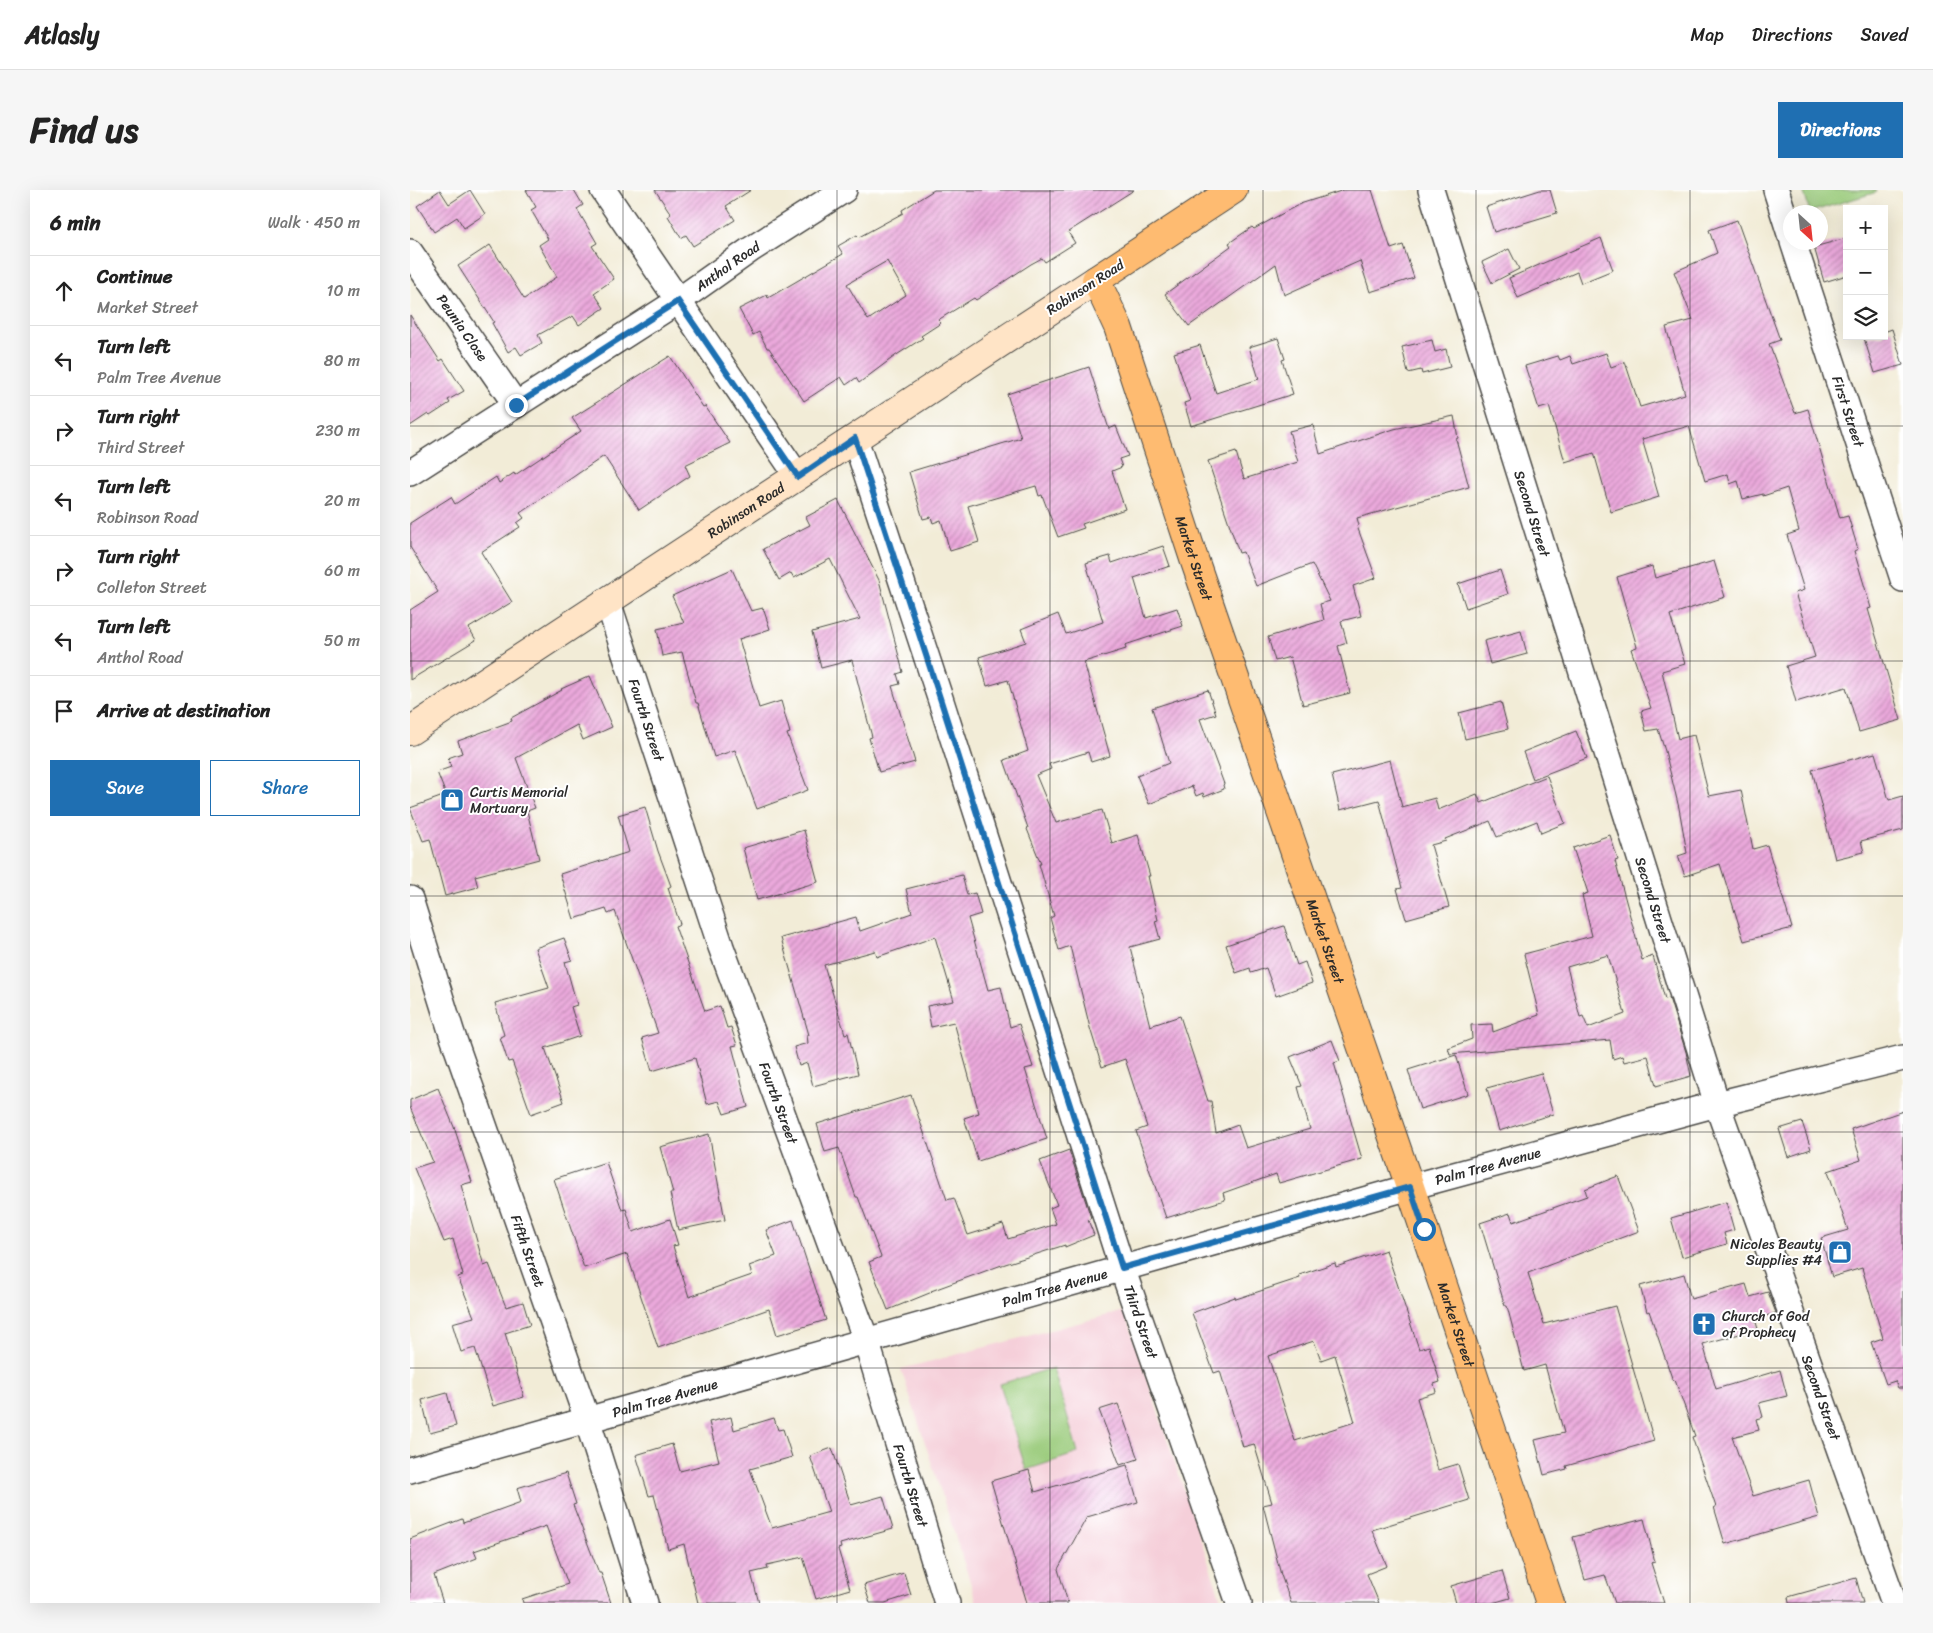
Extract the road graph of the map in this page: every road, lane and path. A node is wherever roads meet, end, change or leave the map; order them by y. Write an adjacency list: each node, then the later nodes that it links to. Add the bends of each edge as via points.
1 (603, 190): 10 (street)
2 (1233, 190): 9 (main road, Robinson Road)
3 (1431, 190): 20 (street, Second Street)
4 (1776, 190): 6 (street)
5 (835, 193): 10 (street, Anthol Road)
6 (1783, 212)
7 (1796, 250): 15 (street, First Street)
8 (410, 252): 11 (street, Peunia Close)
9 (1096, 280): 12 (main road, Robinson Road); 21 (main road, Market Street, via 1118,327)
10 (678, 301): 11 (street, Anthol Road); 14 (street)
11 (516, 405): 13 (street, Anthol Road)
12 (855, 438): 14 (main road, Robinson Road); 22 (street, Third Street)
13 (410, 473)
14 (798, 477): 16 (main road, Robinson Road)
15 (1903, 579)
16 (608, 602): 17 (main road, Robinson Road); 23 (street, Fourth Street, via 721,947)
17 (410, 731)
18 (410, 899): 24 (street, Fifth Street, via 452,1034)
19 (1903, 1058): 20 (street, Palm Tree Avenue)
20 (1717, 1104): 21 (street, Palm Tree Avenue); 30 (street, Second Street)
21 (1410, 1187): 22 (street, Palm Tree Avenue); 29 (main road, Market Street)
22 (1122, 1268): 23 (street, Palm Tree Avenue); 28 (street, Third Street)
23 (866, 1340): 24 (street, Palm Tree Avenue); 27 (street, Fourth Street)
24 (587, 1419): 25 (street, Palm Tree Avenue); 26 (street, Fifth Street)
25 (410, 1470)
26 (645, 1603)
27 (947, 1603)
28 (1239, 1603)
29 (1550, 1603)
30 (1894, 1603)

